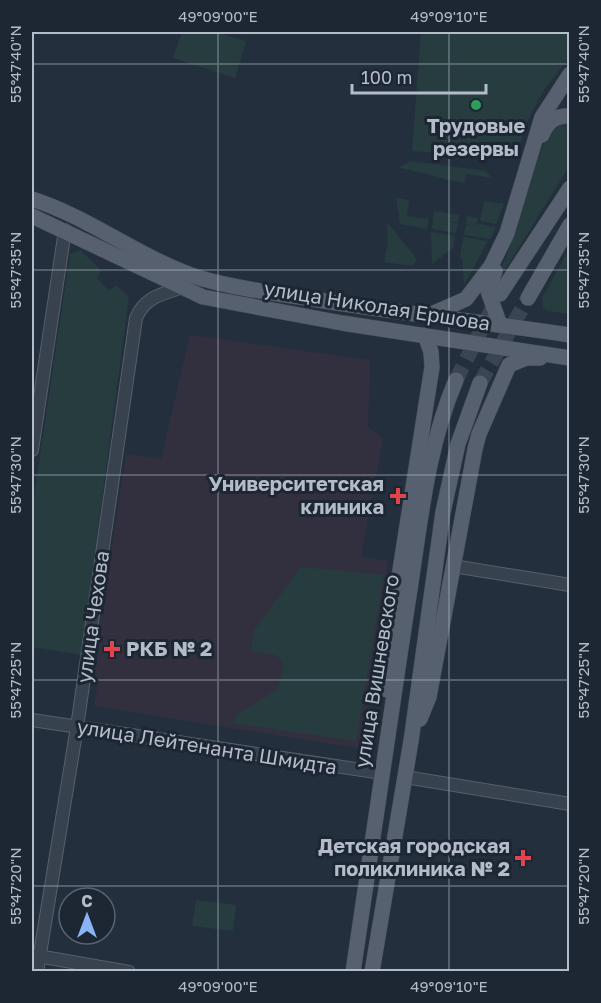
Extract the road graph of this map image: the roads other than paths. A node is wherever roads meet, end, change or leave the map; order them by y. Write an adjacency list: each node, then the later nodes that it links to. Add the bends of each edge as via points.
1 (570, 74): 11 (main road, via 542,117 507,233 491,266 465,299)
2 (570, 116): 12 (main road, via 555,117 544,128 512,235 490,284 490,300)
3 (570, 188): 9 (main road)
4 (32, 199): 11 (main road, улица Николая Ершова, via 202,278 237,287)
5 (32, 216): 7 (main road, улица Николая Ершова)
6 (570, 225): 10 (main road)
7 (65, 230): 8 (main road, улица Николая Ершова); 18 (street)
8 (180, 288): 13 (main road, улица Николая Ершова, via 230,304); 23 (street, улица Чехова, via 148,298 136,318)
9 (500, 294)
10 (528, 298)
11 (427, 316): 12 (main road, улица Николая Ершова)
12 (500, 325): 14 (main road, улица Николая Ершова)
13 (425, 335): 15 (main road, улица Николая Ершова); 22 (main road, via 432,367 392,621 386,681)
14 (570, 335)
15 (565, 358): 19 (main road, via 526,358 509,365 479,434)
16 (456, 380): 22 (main road, улица Вишневского, via 427,477)
17 (480, 383): 24 (main road, via 458,444 443,512)
18 (32, 450)
19 (453, 566): 20 (street); 24 (main road, via 429,697)
20 (570, 585)
21 (32, 720): 23 (street, улица Лейтенанта Шмидта)
22 (390, 721): 25 (main road, улица Вишневского)
23 (77, 727): 25 (street, улица Лейтенанта Шмидта); 28 (street, улица Чехова)
24 (411, 741): 26 (main road)
25 (382, 773): 31 (main road, улица Вишневского)
26 (405, 777): 27 (street); 32 (main road)
27 (570, 804)
28 (36, 955): 29 (street, улица Чехова); 30 (street)
29 (37, 972)
30 (129, 972)
31 (353, 972)
32 (372, 972)

